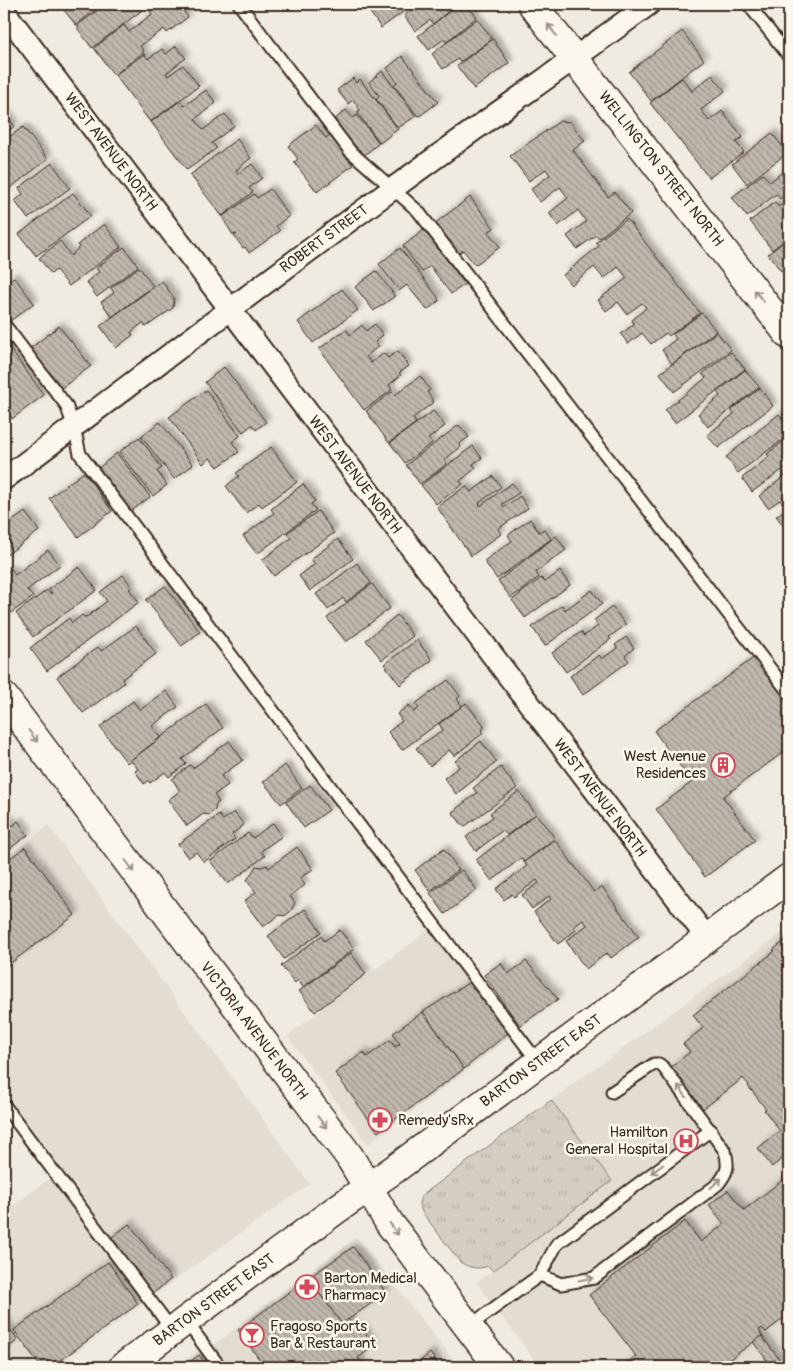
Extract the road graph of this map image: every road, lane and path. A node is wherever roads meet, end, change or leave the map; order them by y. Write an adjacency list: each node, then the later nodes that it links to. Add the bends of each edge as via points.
1 (239, 4): 8 (lane, via 350,151)
2 (532, 4): 7 (main road, WELLINGTON STREET NORTH, one-way to 2)
3 (649, 4): 7 (street, ROBERT STREET)
4 (748, 4): 6 (lane)
5 (4, 11): 9 (street, WEST AVENUE NORTH)
6 (789, 56)
7 (575, 58): 8 (street, ROBERT STREET); 11 (main road, WELLINGTON STREET NORTH, one-way to 7)
8 (392, 188): 9 (street, ROBERT STREET); 14 (lane, via 418,211)
9 (230, 308): 12 (street, ROBERT STREET); 17 (street, WEST AVENUE NORTH)
10 (4, 324): 12 (lane, via 66,405)
11 (789, 335)
12 (74, 427): 13 (street, ROBERT STREET); 18 (lane, via 80,454)
13 (4, 479)
14 (789, 693)
15 (4, 697): 22 (main road, VICTORIA AVENUE NORTH, one-way to 22, via 349,1156)
16 (789, 878): 17 (main road, BARTON STREET EAST)
17 (707, 938): 18 (main road, BARTON STREET EAST)
18 (538, 1062): 22 (main road, BARTON STREET EAST)
19 (612, 1092): 21 (lane, one-way to 19, via 659,1064 654,1064)
20 (4, 1105): 24 (lane)
21 (711, 1130): 23 (lane, one-way to 23, via 557,1244); 23 (lane, one-way to 21, via 561,1284 594,1278 718,1184 724,1177 728,1160)
22 (368, 1187): 24 (main road, BARTON STREET EAST); 25 (main road, VICTORIA AVENUE NORTH, one-way to 25, via 390,1224)
23 (540, 1275): 25 (lane)
24 (179, 1326): 26 (main road, BARTON STREET EAST); 27 (lane)
25 (468, 1327): 28 (main road, VICTORIA AVENUE NORTH)
26 (123, 1367)
27 (220, 1367)
28 (499, 1367)

